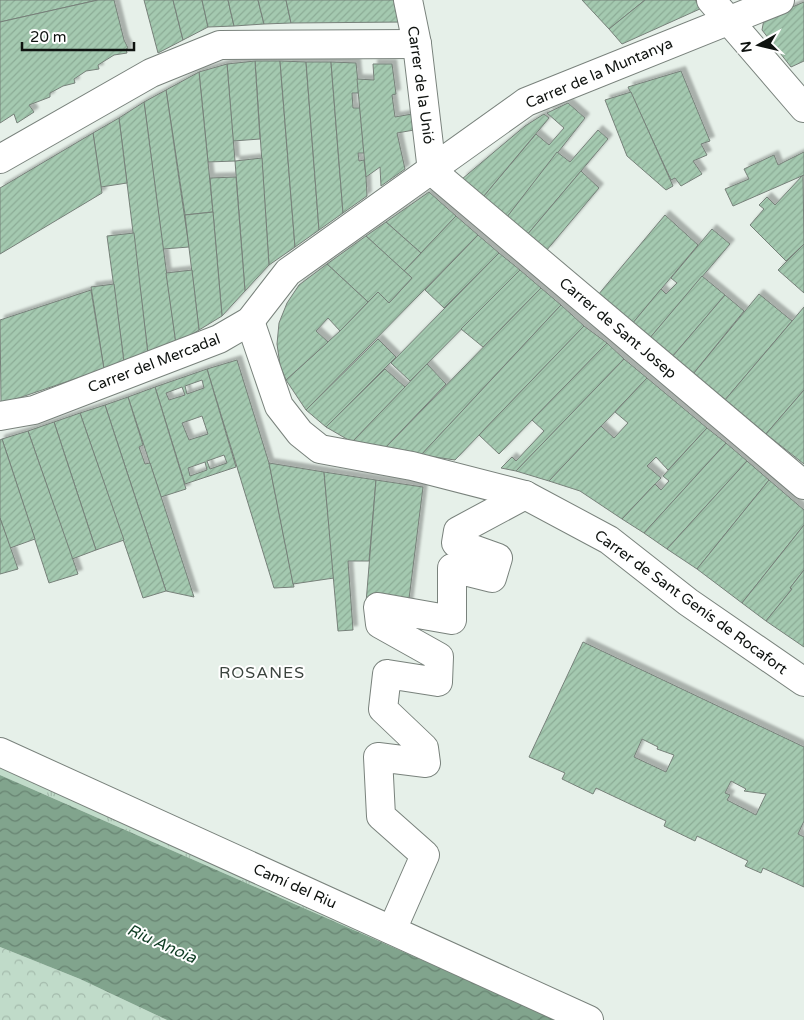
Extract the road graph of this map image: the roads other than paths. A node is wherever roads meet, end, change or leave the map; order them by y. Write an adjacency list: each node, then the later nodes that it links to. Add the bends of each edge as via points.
1 (408, 0): 5 (street, Carrer de la Unió)
2 (711, 0): 4 (street)
3 (780, 0): 4 (street, Carrer de la Muntanya)
4 (728, 21): 6 (street); 8 (street, Carrer de la Muntanya, via 526,102)
5 (417, 44): 7 (street, via 220,45 151,73); 8 (street, Carrer de la Unió)
6 (804, 108)
7 (0, 159)
8 (432, 171): 9 (street, Carrer del Mercadal, via 288,272); 11 (street, Carrer de Sant Josep)
9 (250, 321): 10 (street, Carrer del Mercadal, via 219,339 34,410); 12 (street, Carrer de Sant Genís de Rocafort, via 279,406 300,433 320,449 412,466)
10 (0, 416)
11 (804, 485)
12 (526, 495): 13 (street, Carrer de Sant Genís de Rocafort, via 609,540 688,602); 15 (street, via 458,531 456,543 498,558 492,578 452,568 452,620 378,607 380,624 439,657 438,682 387,674 384,709 424,748 426,763 378,757 381,816 425,855)
13 (804, 682)
14 (0, 752): 15 (street, Camí del Riu)
15 (392, 930): 16 (street, Camí del Riu)
16 (589, 1020)

